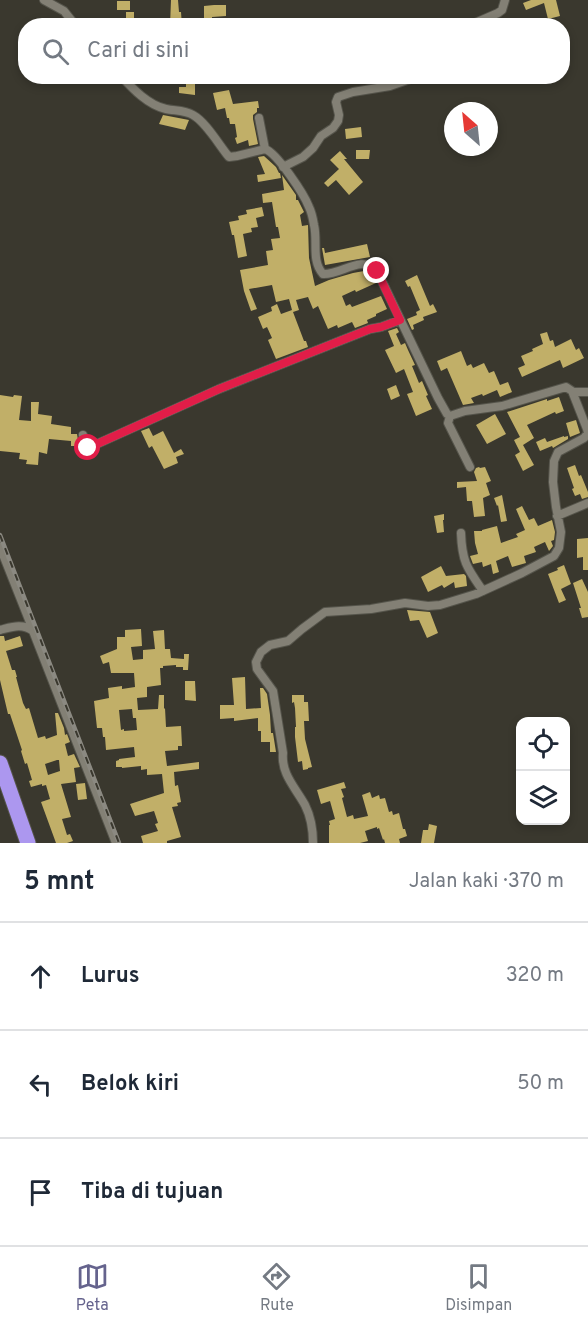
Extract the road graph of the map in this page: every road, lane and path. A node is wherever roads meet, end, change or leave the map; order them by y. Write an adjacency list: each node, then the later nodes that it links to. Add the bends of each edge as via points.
1 (44, 0): 3 (street)
2 (505, 0): 4 (street, via 502,10)
3 (70, 18)
4 (486, 18)
5 (128, 84): 8 (street, via 152,103 193,115 229,157)
6 (396, 84): 9 (street, via 338,97 339,115 333,128 303,157)
7 (259, 118): 8 (street)
8 (265, 149): 9 (street)
9 (283, 167): 10 (street, via 310,209 317,265 322,273 330,274 360,263 373,267)
10 (400, 320): 13 (street); 14 (street, via 219,389 88,448)
11 (573, 392): 12 (street); 13 (street, via 562,387 502,406); 17 (street, via 588,433 558,452 554,461)
12 (588, 392)
13 (450, 416): 15 (street, via 449,426)
14 (83, 435)
15 (471, 466)
16 (588, 503): 17 (street)
17 (557, 516): 20 (street, via 561,539 554,556)
18 (461, 533): 20 (street, via 465,563)
19 (0, 547): 22 (street)
20 (483, 591): 26 (street, via 434,606 405,603 324,612 288,641 270,645 261,652 257,669 273,691 282,762 306,808)
21 (0, 630): 22 (street, via 20,626)
22 (33, 631): 25 (street)
23 (0, 763): 24 (highway)
24 (28, 843)
25 (116, 843)
26 (313, 843)

